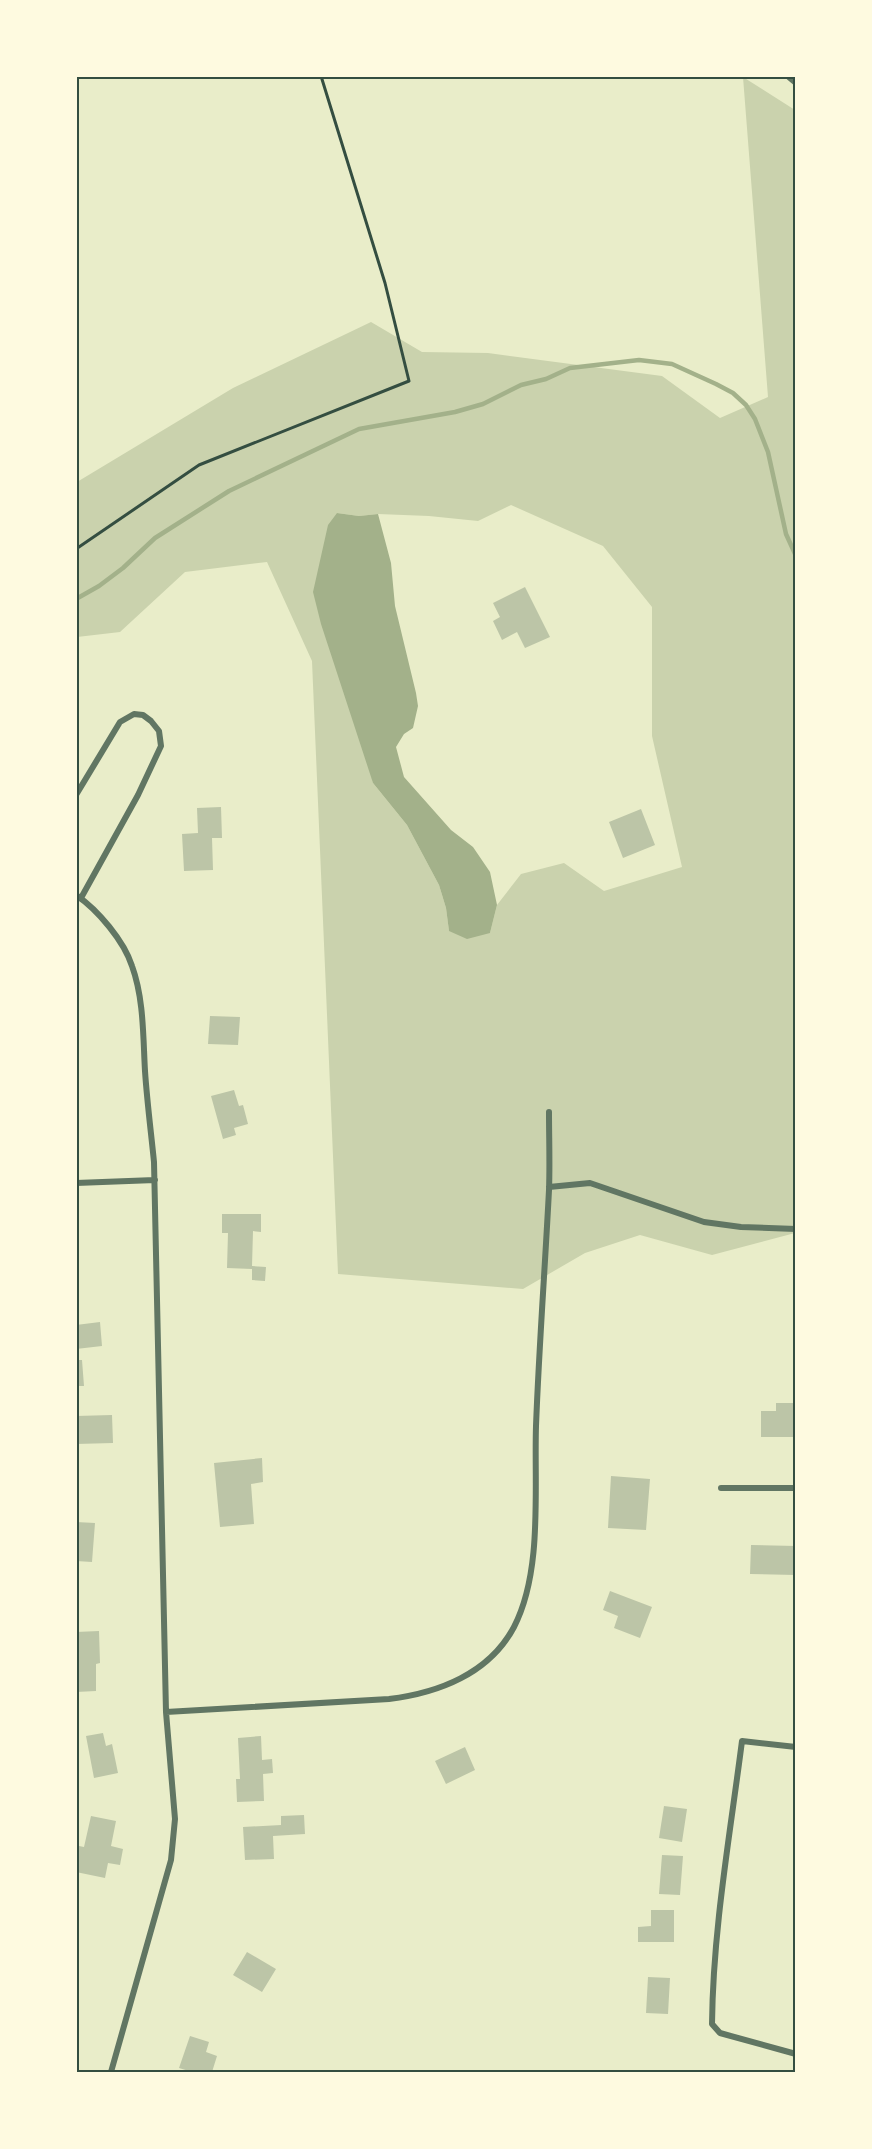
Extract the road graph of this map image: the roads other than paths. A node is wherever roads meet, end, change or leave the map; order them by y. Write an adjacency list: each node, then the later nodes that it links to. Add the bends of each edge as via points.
1 (790, 76): 2 (street)
2 (795, 81)
3 (76, 795): 4 (street, via 120,722 134,714 151,721 159,731 161,746 138,795)
4 (79, 897): 6 (street, via 111,930 132,966 144,1035)
5 (549, 1113): 8 (street)
6 (155, 1180): 7 (street); 12 (street)
7 (76, 1183)
8 (549, 1187): 9 (street, via 590,1183 704,1222); 12 (street, via 532,1569 525,1602 513,1629 485,1662 462,1678 418,1695)
9 (795, 1229)
10 (721, 1488): 11 (street)
11 (795, 1488)
12 (166, 1712): 15 (street, via 175,1819 171,1860)
13 (795, 1747): 14 (street, via 742,1741 712,1989 712,2024 720,2034)
14 (795, 2054)
15 (111, 2073)

